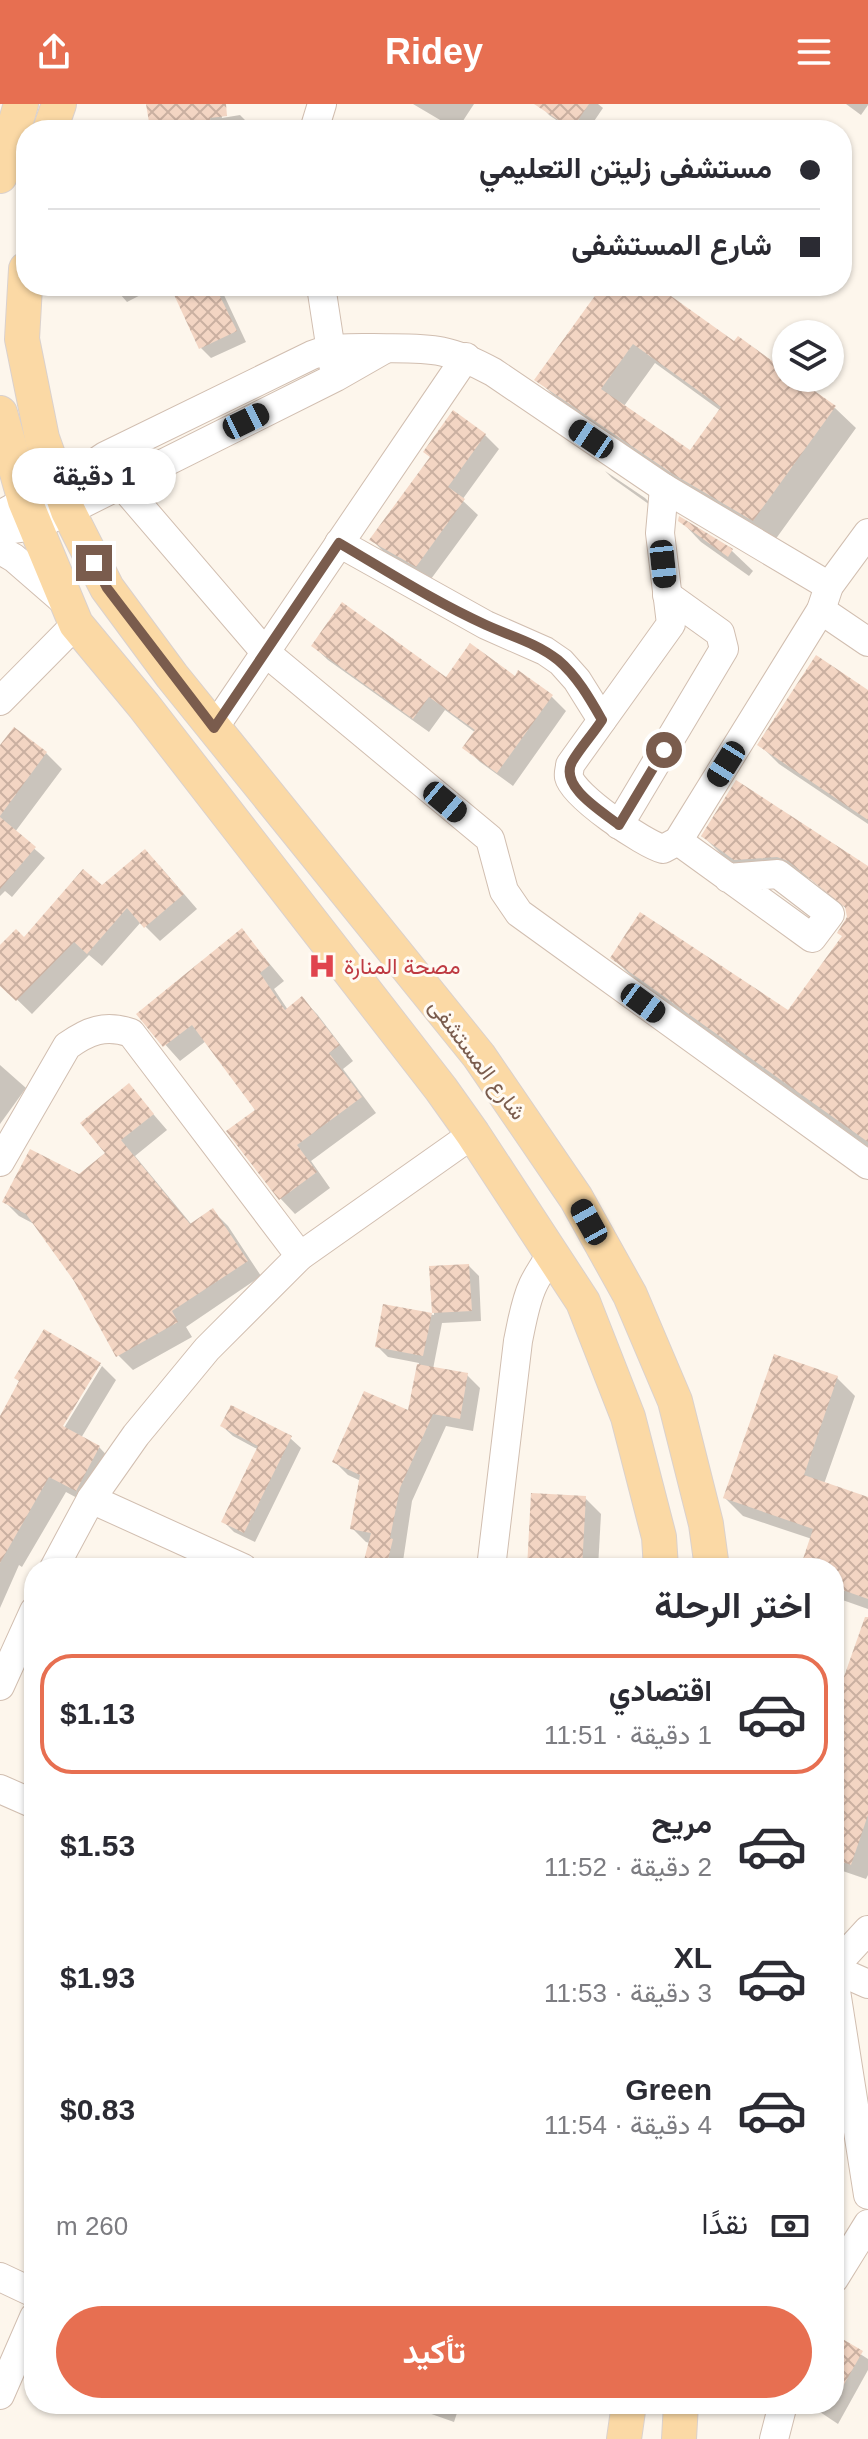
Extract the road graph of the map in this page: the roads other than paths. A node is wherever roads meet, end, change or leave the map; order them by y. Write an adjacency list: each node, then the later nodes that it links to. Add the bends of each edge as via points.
1 (16, 121): 2 (main road)
2 (0, 176)
3 (24, 296): 12 (main road, شارع المستشفى, via 22,339 39,426)
4 (322, 296): 5 (street)
5 (329, 348): 6 (street); 8 (street); 12 (street, via 105,456)
6 (385, 348): 7 (street, via 425,348); 8 (street)
7 (466, 357): 11 (street); 16 (street)
8 (336, 377): 10 (street)
9 (0, 413): 13 (main road)
10 (121, 484): 12 (street); 22 (street)
11 (664, 488): 18 (street, via 660,533); 19 (street)
12 (63, 499): 13 (street); 25 (main road, شارع المستشفى, via 107,588)
13 (20, 514): 14 (street); 20 (main road)
14 (0, 531)
15 (868, 533): 19 (street)
16 (339, 543): 22 (street); 24 (street, via 486,625 545,651 577,680)
17 (0, 550): 20 (street)
18 (667, 595): 24 (street, via 671,624); 26 (street, via 720,633 724,649)
19 (825, 598): 21 (street); 27 (street)
20 (71, 614): 23 (street); 29 (main road)
21 (868, 642)
22 (265, 652): 25 (street); 31 (street, via 490,839 504,891 519,913)
23 (0, 701)
24 (602, 720): 26 (street, via 570,765 569,778)
25 (214, 728): 39 (main road, شارع المستشفى, via 479,1056 576,1198 630,1295 675,1401)
26 (619, 825): 27 (street, via 663,849)
27 (678, 841): 28 (street)
28 (728, 878)
29 (473, 1134): 32 (main road); 33 (street)
30 (0, 1162): 33 (street, via 67,1046 92,1031 116,1028 131,1033)
31 (868, 1165)
32 (551, 1250): 37 (street, via 520,1330); 38 (main road, via 583,1302 628,1417)
33 (300, 1256): 34 (street, via 207,1349)
34 (91, 1499): 35 (street); 36 (street)
35 (59, 1558)
36 (221, 1558)
37 (492, 1558)
38 (660, 1558)
39 (711, 1558)
40 (24, 1633): 41 (street)
41 (0, 1686)
42 (0, 1789): 43 (street)
43 (24, 1800)
44 (868, 1930): 45 (street)
45 (844, 1957)
46 (844, 1973): 47 (street)
47 (868, 1984)
48 (844, 2042): 49 (street)
49 (868, 2195)
50 (868, 2224): 51 (street)
51 (844, 2263)
52 (0, 2277): 53 (street)
53 (24, 2288)
54 (24, 2340): 55 (street)
55 (0, 2395)
56 (628, 2414): 59 (main road)
57 (680, 2414): 60 (main road)
58 (780, 2414): 61 (street)
59 (624, 2439)
60 (679, 2439)
61 (774, 2439)

